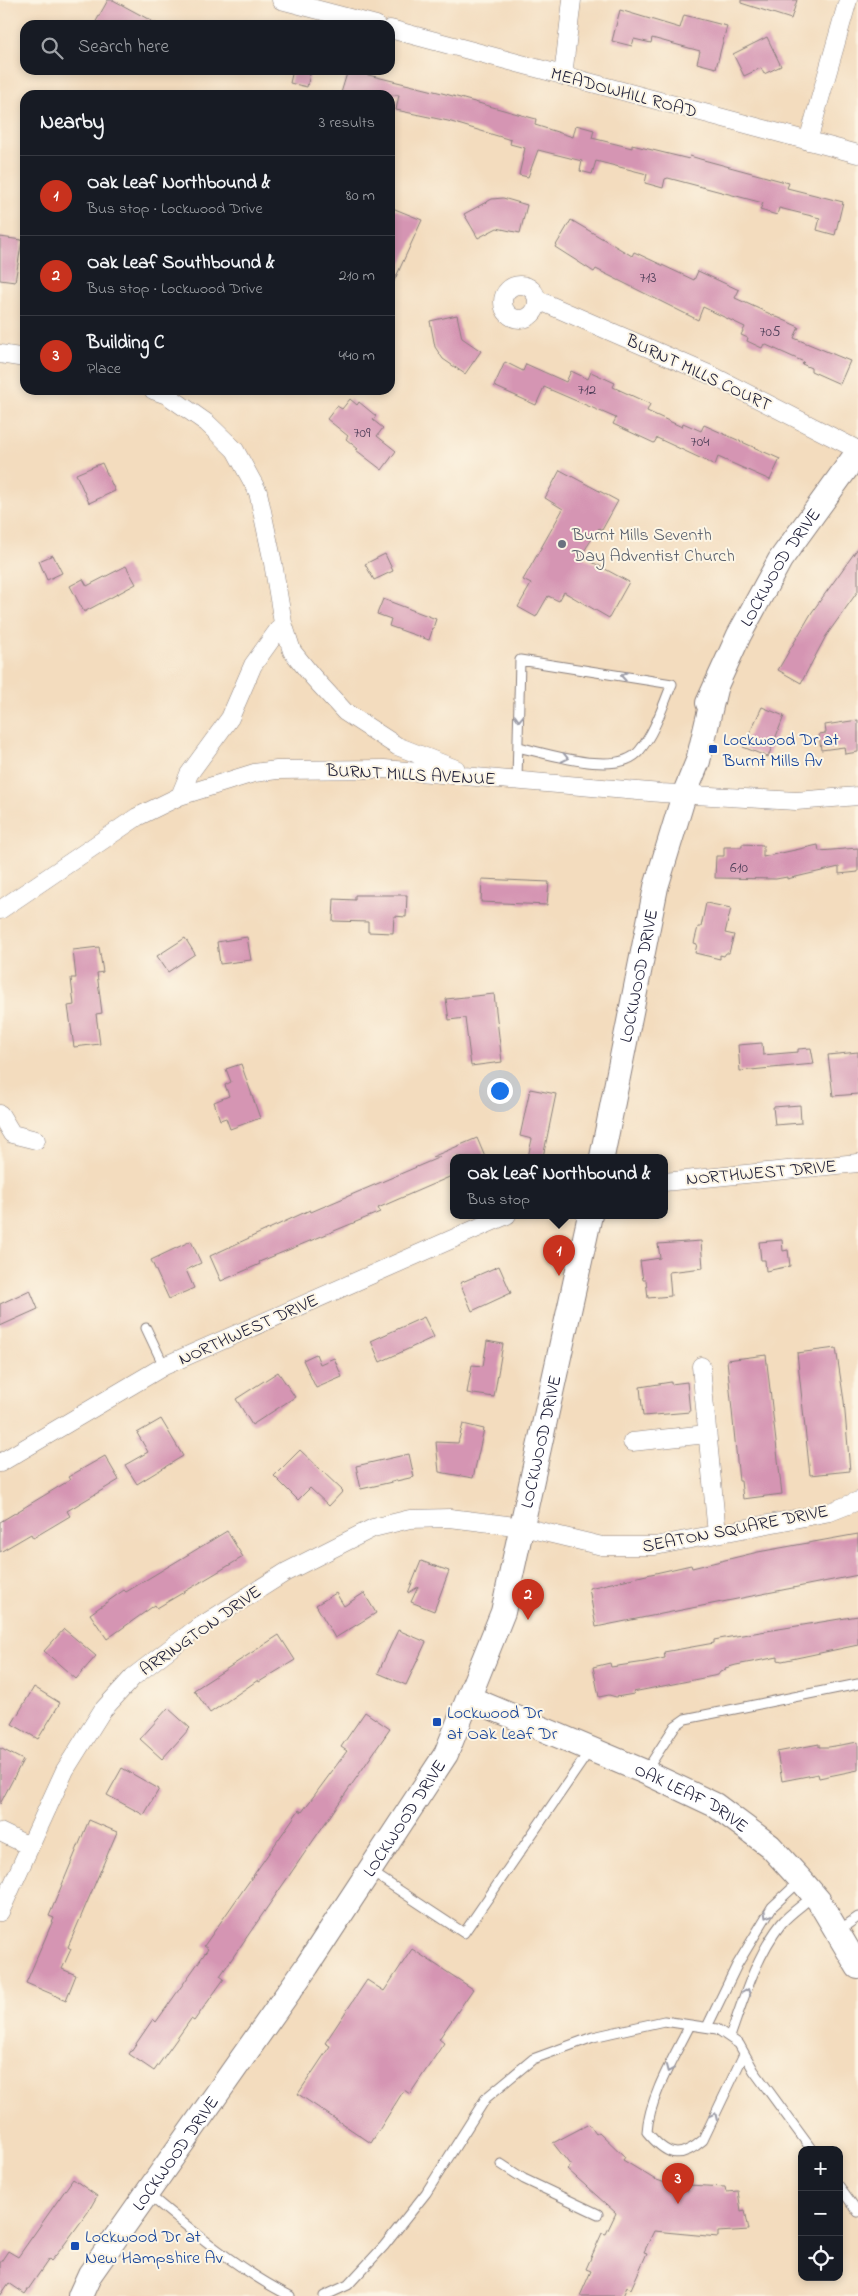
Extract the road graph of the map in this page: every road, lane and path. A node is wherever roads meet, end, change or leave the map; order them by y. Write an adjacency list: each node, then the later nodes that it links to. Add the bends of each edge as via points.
1 (281, 0): 4 (street)
2 (572, 0): 7 (street)
3 (848, 0): 8 (street)
4 (335, 7): 5 (street)
5 (365, 20)
6 (395, 30): 7 (street, MEADOWHILL ROAD)
7 (563, 76): 8 (street, MEADOWHILL ROAD)
8 (808, 141): 9 (street, MEADOWHILL ROAD)
9 (858, 154)
10 (538, 300): 14 (street, BURNT MILLS COURT, via 714,376)
11 (0, 354): 12 (street)
12 (20, 357)
13 (165, 395): 15 (street, via 208,423 235,450 258,492)
14 (858, 451): 19 (street, LOCKWOOD DRIVE, via 780,560 739,635 684,757)
15 (283, 624): 17 (street, via 292,651 345,712 397,746); 20 (street, via 253,665 230,718 190,774)
16 (518, 747): 16 (lane, one-way to 16, via 578,761 610,763 629,759 640,751 672,684 520,660); 18 (lane)
17 (473, 775): 18 (street, BURNT MILLS AVENUE); 20 (street, BURNT MILLS AVENUE, via 384,769 277,770 254,773)
18 (517, 780): 19 (street, BURNT MILLS AVENUE)
19 (684, 795): 21 (street, BURNT MILLS AVENUE, via 796,801); 25 (street, LOCKWOOD DRIVE, via 656,887)
20 (180, 796): 22 (street, BURNT MILLS AVENUE, via 136,817)
21 (858, 796)
22 (0, 910)
23 (0, 1114): 24 (street, via 12,1134)
24 (36, 1140)
25 (603, 1154)
26 (858, 1163): 27 (street, NORTHWEST DRIVE)
27 (668, 1182)
28 (498, 1219): 31 (street, NORTHWEST DRIVE)
29 (589, 1219): 37 (street, LOCKWOOD DRIVE)
30 (146, 1328): 31 (lane)
31 (164, 1366): 35 (street, NORTHWEST DRIVE)
32 (701, 1366): 33 (street)
33 (707, 1434): 34 (street); 38 (street)
34 (632, 1442)
35 (0, 1463)
36 (858, 1501): 38 (street, SEATON SQUARE DRIVE, via 830,1512)
37 (523, 1527): 38 (street, SEATON SQUARE DRIVE, via 602,1546 629,1548); 40 (street, LOCKWOOD DRIVE, via 503,1612); 44 (street, ARRINGTON DRIVE, via 450,1518 410,1519 373,1528 286,1572 193,1631 133,1677 102,1710 65,1770)
38 (717, 1534)
39 (858, 1684): 42 (lane, via 685,1719 675,1726)
40 (469, 1698): 41 (street, OAK LEAF DRIVE); 45 (street, LOCKWOOD DRIVE, via 446,1754)
41 (591, 1750): 42 (street, OAK LEAF DRIVE); 45 (lane, via 464,1933)
42 (645, 1772): 46 (street, OAK LEAF DRIVE, via 715,1805 770,1846)
43 (0, 1832): 44 (street)
44 (29, 1846): 47 (street, ARRINGTON DRIVE)
45 (370, 1871): 58 (street, LOCKWOOD DRIVE)
46 (807, 1888): 49 (street, OAK LEAF DRIVE); 52 (lane, one-way to 52, via 772,1908 737,1965); 53 (lane, one-way to 46, via 748,1987 768,1946)
47 (0, 1912)
48 (858, 1917): 49 (lane)
49 (837, 1931): 50 (street, OAK LEAF DRIVE)
50 (858, 1967)
51 (690, 2025): 52 (lane); 54 (lane, one-way to 54, via 648,2120 647,2132 667,2151 678,2154 691,2150 703,2140); 63 (lane, via 664,2021 593,2037 533,2059 486,2098 426,2193 384,2246 348,2285)
52 (707, 2027): 53 (lane, via 717,2029)
53 (730, 2038): 54 (lane, via 739,2044)
54 (744, 2054): 55 (lane)
55 (809, 2146)
56 (501, 2164): 60 (lane, via 524,2179)
57 (843, 2191): 59 (lane)
58 (147, 2193): 61 (street, LOCKWOOD DRIVE, via 90,2274); 62 (lane, via 213,2246)
59 (858, 2212)
60 (598, 2214)
61 (80, 2296)
62 (290, 2296)
63 (324, 2296)

